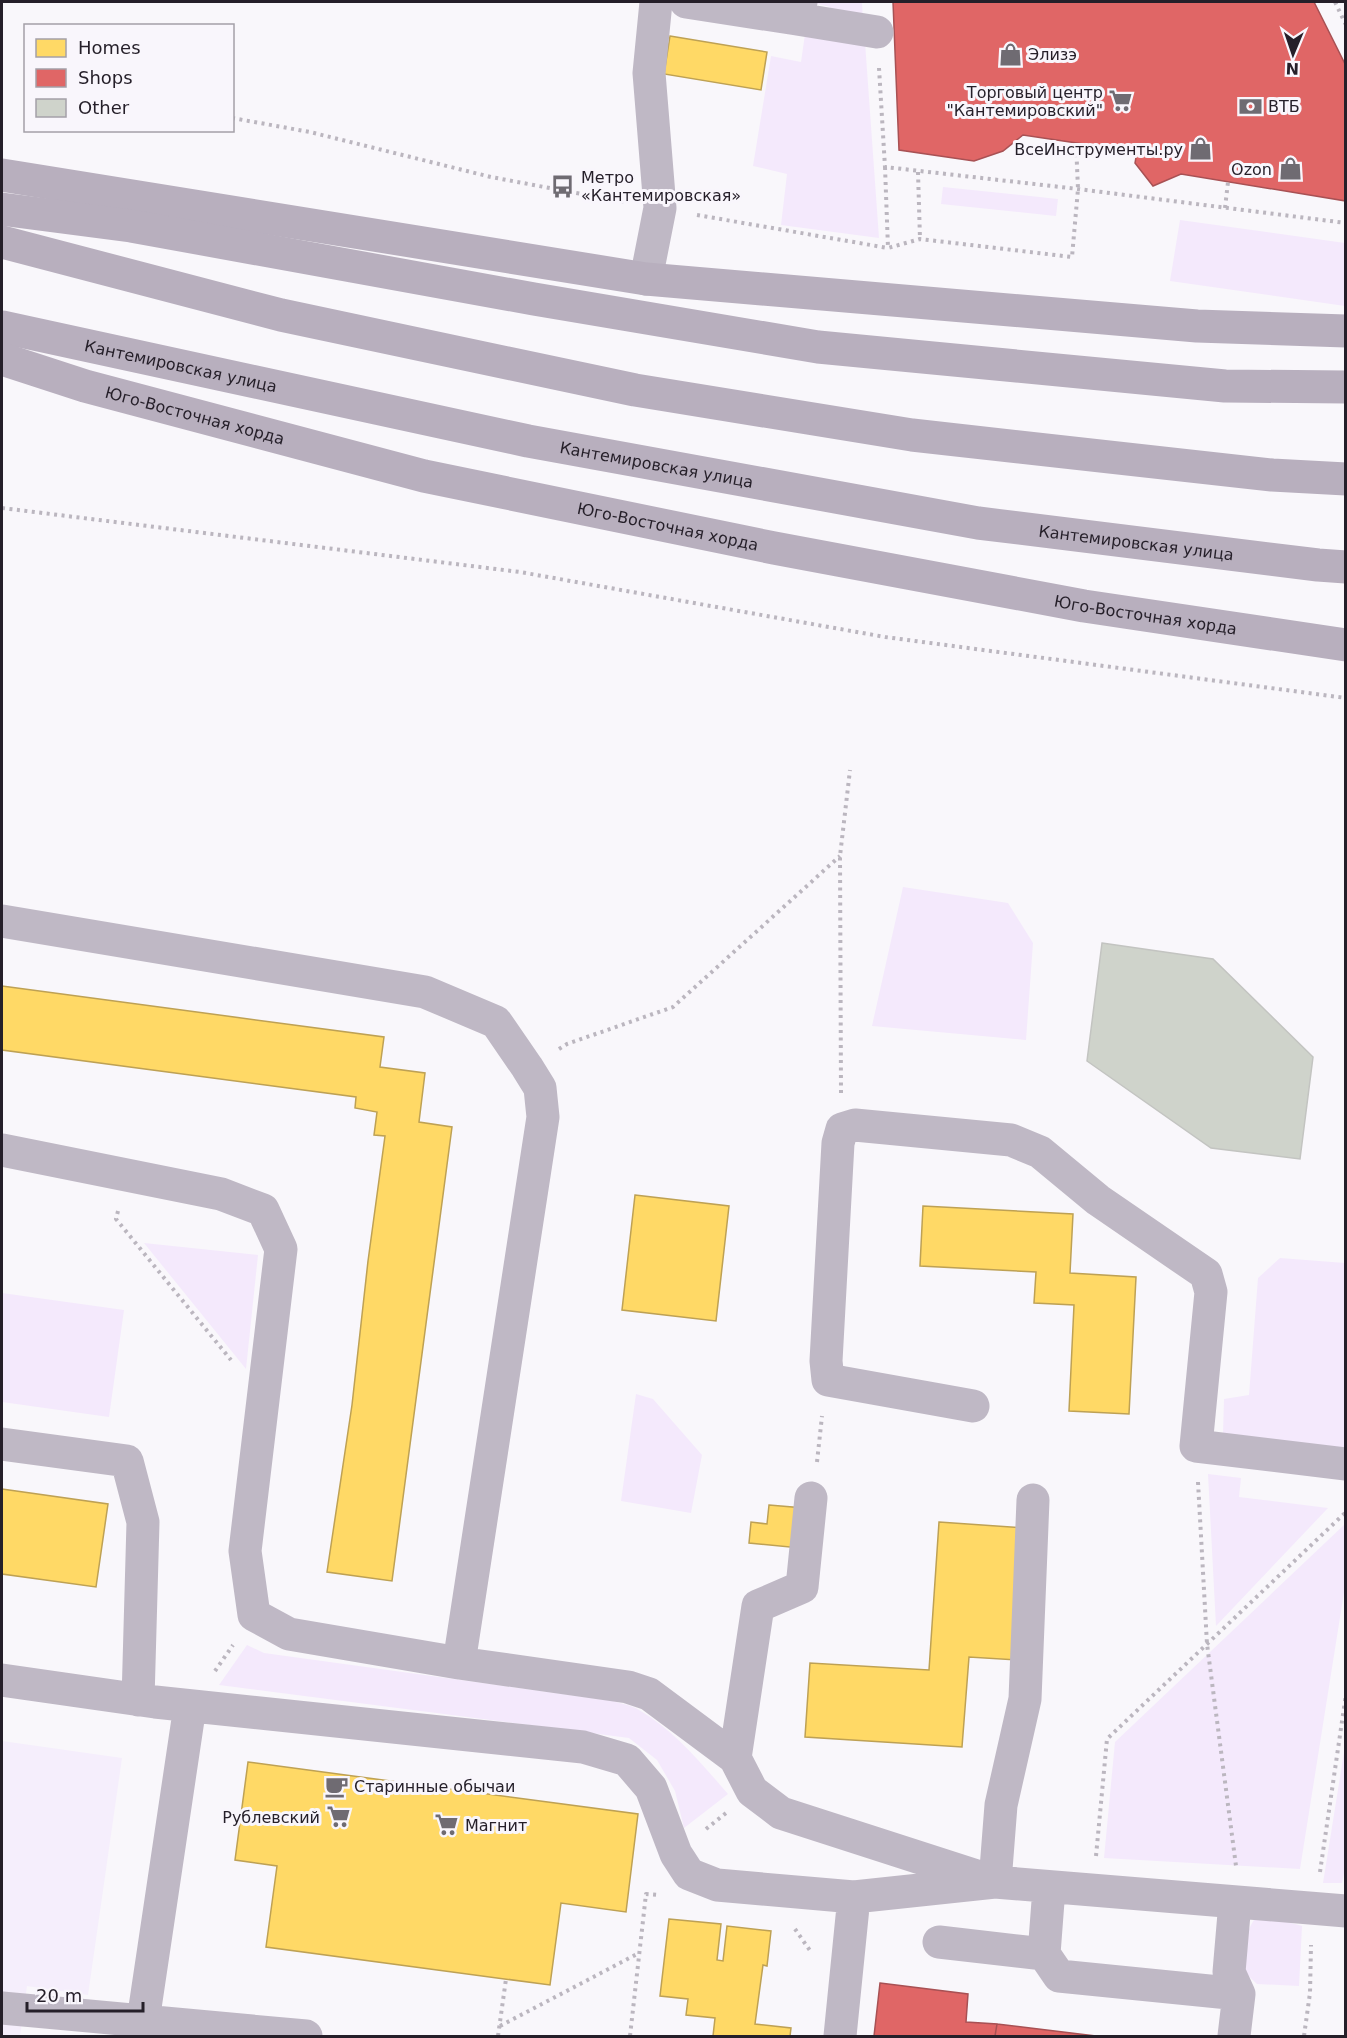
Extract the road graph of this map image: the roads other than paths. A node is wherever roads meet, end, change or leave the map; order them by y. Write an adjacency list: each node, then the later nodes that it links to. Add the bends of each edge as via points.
1 (656, 2): 8 (lane, via 649,73 660,208)
2 (686, 2): 3 (lane)
3 (799, 10): 4 (lane)
4 (877, 32)
5 (2, 176): 8 (main road)
6 (2, 209): 12 (main road, via 131,226 818,347 1225,386)
7 (2, 242): 13 (main road, via 281,315 635,390 912,435 1272,475)
8 (646, 279): 10 (main road, via 1197,326)
9 (2, 327): 14 (main road, Кантемировская улица, via 528,441 978,523)
10 (1346, 331)
11 (2, 359): 15 (main road, Юго-Восточная хорда, via 85,386 424,476 1084,606)
12 (1346, 387)
13 (1346, 479)
14 (1332, 566)
15 (1346, 645)
16 (2, 921): 23 (lane, via 425,992 496,1022 540,1088 543,1117)
17 (2, 1150): 23 (lane, via 221,1194 263,1210 281,1249 245,1551 254,1615 288,1634)
18 (973, 1406): 20 (lane, via 828,1380 825,1361 842,1129 855,1125 1011,1140 1040,1152 1098,1200 1206,1274 1211,1292 1196,1446)
19 (2, 1444): 25 (lane, via 127,1461 143,1522)
20 (1346, 1464)
21 (811, 1498): 27 (lane, via 802,1587 758,1606)
22 (1033, 1500): 28 (lane, via 1025,1699 1000,1805)
23 (459, 1663): 27 (lane, via 628,1687 649,1694)
24 (2, 1680): 25 (lane)
25 (138, 1700): 26 (lane)
26 (190, 1706): 31 (lane, via 583,1748 627,1760 651,1788 676,1854 689,1874 717,1885); 37 (lane)
27 (735, 1758): 28 (lane, via 752,1791 781,1813)
28 (994, 1882): 30 (lane); 31 (lane)
29 (1236, 1886): 30 (lane, via 1092,1892); 32 (lane); 35 (lane, via 1229,1972)
30 (1049, 1888): 34 (lane)
31 (854, 1897): 39 (lane)
32 (1330, 1910)
33 (939, 1942): 34 (lane)
34 (1044, 1954): 35 (lane, via 1059,1976)
35 (1239, 1994): 40 (lane)
36 (2, 2008): 37 (lane)
37 (144, 2021): 38 (lane)
38 (306, 2037)
39 (840, 2037)
40 (1234, 2037)

